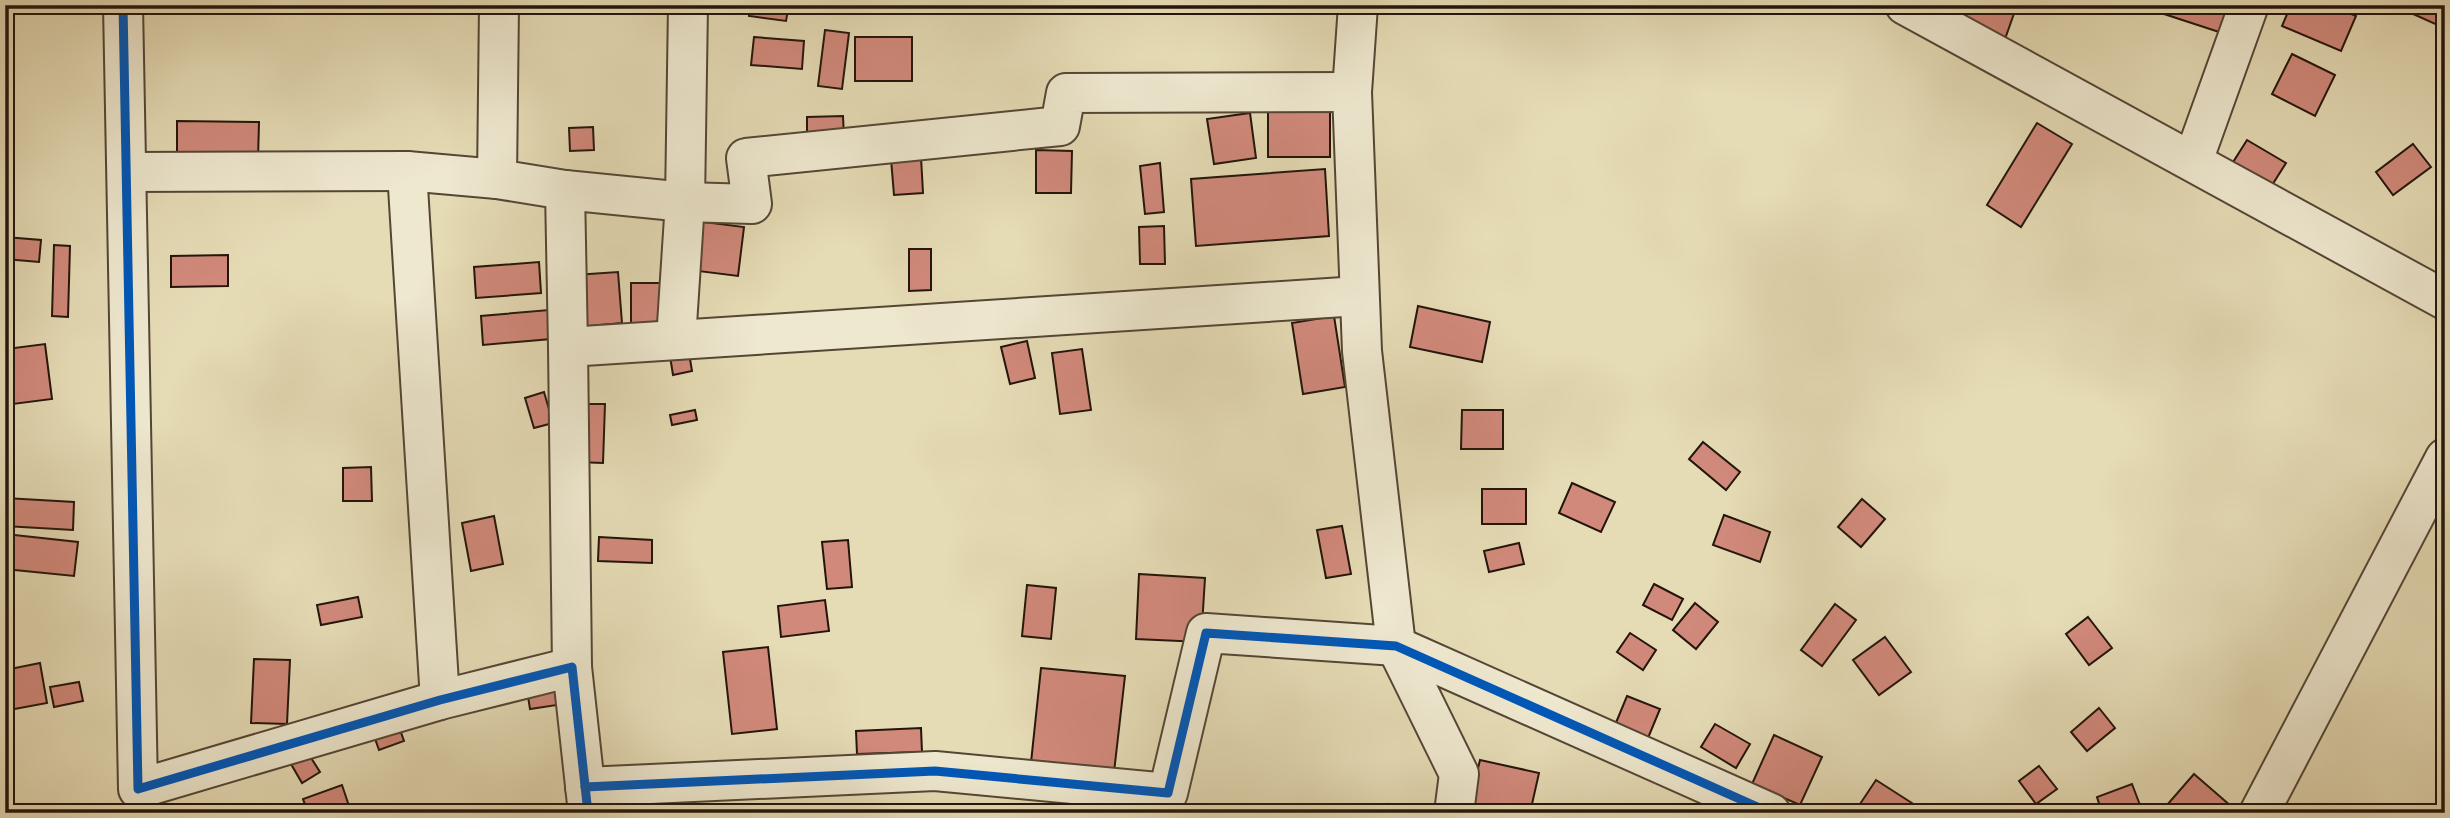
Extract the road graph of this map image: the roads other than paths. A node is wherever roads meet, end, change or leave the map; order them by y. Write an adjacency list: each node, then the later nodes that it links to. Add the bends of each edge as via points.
1 (123, 5): 10 (street)
2 (499, 5): 11 (street)
3 (688, 5): 13 (street)
4 (1358, 5): 7 (street)
5 (1905, 5): 8 (street)
6 (2249, 5): 8 (street)
7 (1352, 92): 13 (street, via 1066,93 1060,126 746,158 752,204); 14 (street)
8 (2193, 161): 15 (street)
9 (407, 171): 10 (street); 11 (street); 21 (street)
10 (127, 172): 21 (street, via 138,789)
11 (497, 179): 12 (street)
12 (565, 190): 13 (street); 17 (street)
13 (685, 202): 16 (street)
14 (1359, 296): 16 (street); 19 (street)
15 (2445, 300)
16 (676, 341): 17 (street)
17 (568, 347): 20 (street)
18 (2445, 458): 25 (street)
19 (1396, 646): 22 (street, via 1206,633 1168,793 935,771); 23 (street, via 1460,774); 24 (street)
20 (572, 667): 21 (street); 22 (street)
21 (440, 700)
22 (587, 800)
23 (1454, 813)
24 (1770, 813)
25 (2259, 813)

